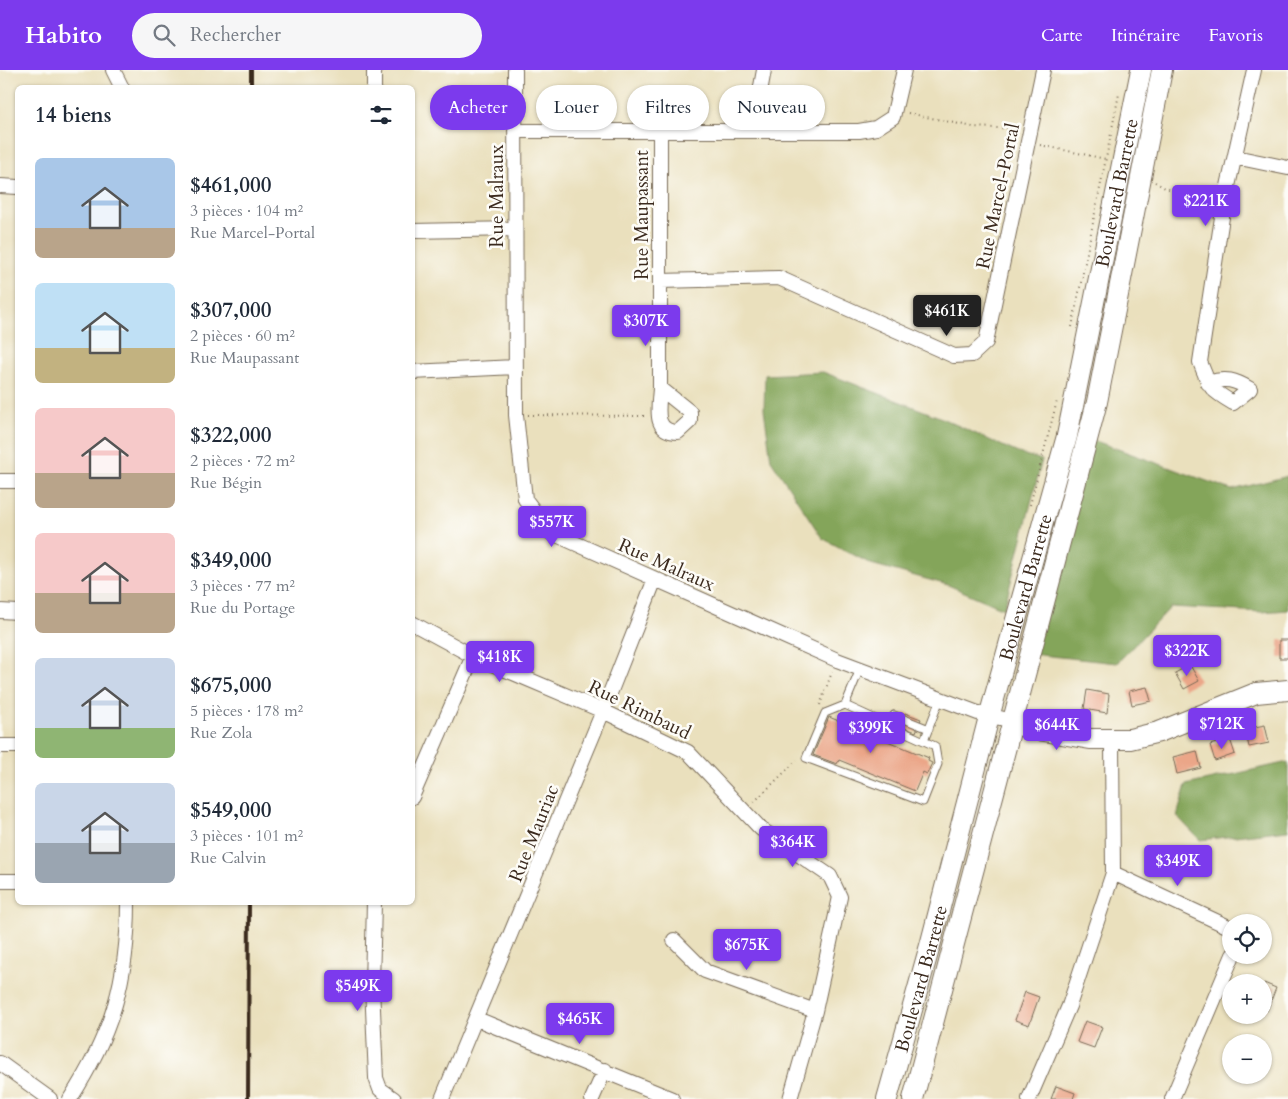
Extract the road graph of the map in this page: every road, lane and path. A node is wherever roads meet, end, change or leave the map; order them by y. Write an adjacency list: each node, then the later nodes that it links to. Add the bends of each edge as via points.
1 (113, 70): 10 (street)
2 (374, 70): 11 (street)
3 (514, 70): 17 (street, Rue Malraux)
4 (764, 70): 12 (street)
5 (904, 70): 14 (street)
6 (1043, 70): 16 (street, Rue Marcel-Portal)
7 (1141, 70): 49 (main road, Boulevard Barrette, via 1067,436)
8 (1162, 70): 50 (main road, Boulevard Barrette, via 1097,402)
9 (1254, 70): 19 (street)
10 (120, 85)
11 (374, 85)
12 (761, 85)
13 (1120, 88): 26 (path, Boulevard Barrette)
14 (896, 110): 15 (street, via 893,117 876,128 859,131); 16 (path, via 973,127)
15 (753, 130): 18 (street)
16 (1030, 130): 25 (street, Rue Marcel-Portal, via 986,342 972,355 954,356 779,278)
17 (515, 131): 18 (street); 23 (street, Rue Malraux)
18 (660, 132): 25 (street, Rue Maupassant)
19 (1235, 156): 20 (street); 29 (street, via 1224,204 1200,362)
20 (1288, 168)
21 (0, 186): 22 (street)
22 (15, 187)
23 (515, 229): 24 (street); 27 (street, Rue Malraux)
24 (415, 231)
25 (660, 281): 30 (street, Rue Maupassant)
26 (1070, 335)
27 (515, 367): 28 (street); 32 (street, Rue Malraux)
28 (415, 372)
29 (1208, 383)
30 (660, 388): 33 (street, Rue Maupassant); 33 (street, via 690,412 690,422 678,432 670,432 662,428)
31 (1059, 394): 36 (path, Boulevard Barrette)
32 (516, 415): 33 (path); 37 (street, Rue Malraux, via 525,499 550,532)
33 (658, 416)
34 (0, 481): 35 (street)
35 (15, 481)
36 (1030, 507)
37 (655, 579): 42 (street, Rue Malraux); 48 (street, Rue Mauriac)
38 (0, 612): 39 (street)
39 (15, 612)
40 (415, 624): 41 (street, Rue Rimbaud)
41 (473, 656): 48 (street, Rue Rimbaud); 58 (street)
42 (837, 660): 43 (street, Rue Malraux); 46 (path)
43 (860, 669): 45 (street, Rue Malraux); 47 (lane)
44 (1288, 690): 53 (main road, via 1256,693 1159,732)
45 (940, 699): 49 (street, Rue Malraux); 52 (lane)
46 (820, 705)
47 (845, 705): 51 (lane); 54 (lane, via 824,713 806,758 923,802 938,764 935,746)
48 (603, 710): 59 (street, Rue Rimbaud, via 688,752); 69 (street, Rue Mauriac)
49 (989, 717): 50 (street, Rue Malraux); 79 (main road, Boulevard Barrette)
50 (1013, 722): 53 (main road, via 1027,728); 80 (main road, Boulevard Barrette)
51 (889, 725): 52 (lane, via 894,715); 54 (lane)
52 (929, 729): 54 (lane)
53 (1112, 740): 60 (street)
54 (924, 741)
55 (0, 746): 56 (street)
56 (15, 746)
57 (799, 758): 59 (path)
58 (415, 790)
59 (745, 811): 68 (street, Rue Rimbaud, via 761,829 830,876 840,897)
60 (1112, 873): 65 (street); 81 (street, via 1069,1006)
61 (0, 881): 62 (street)
62 (15, 881)
63 (128, 905): 73 (street, via 122,986 107,1032)
64 (374, 905): 74 (street, via 372,986 376,1078 380,1089)
65 (1222, 924)
66 (674, 940): 68 (street, via 705,971)
67 (1228, 964): 82 (street)
68 (815, 1011): 78 (street, Rue Rimbaud)
69 (476, 1019): 71 (street); 75 (street, Rue Mauriac)
70 (0, 1063): 72 (street)
71 (604, 1070): 76 (street); 77 (street)
72 (50, 1099)
73 (70, 1099)
74 (394, 1099)
75 (442, 1099)
76 (592, 1099)
77 (672, 1099)
78 (790, 1099)
79 (887, 1099)
80 (913, 1099)
81 (1029, 1099)
82 (1172, 1099)

